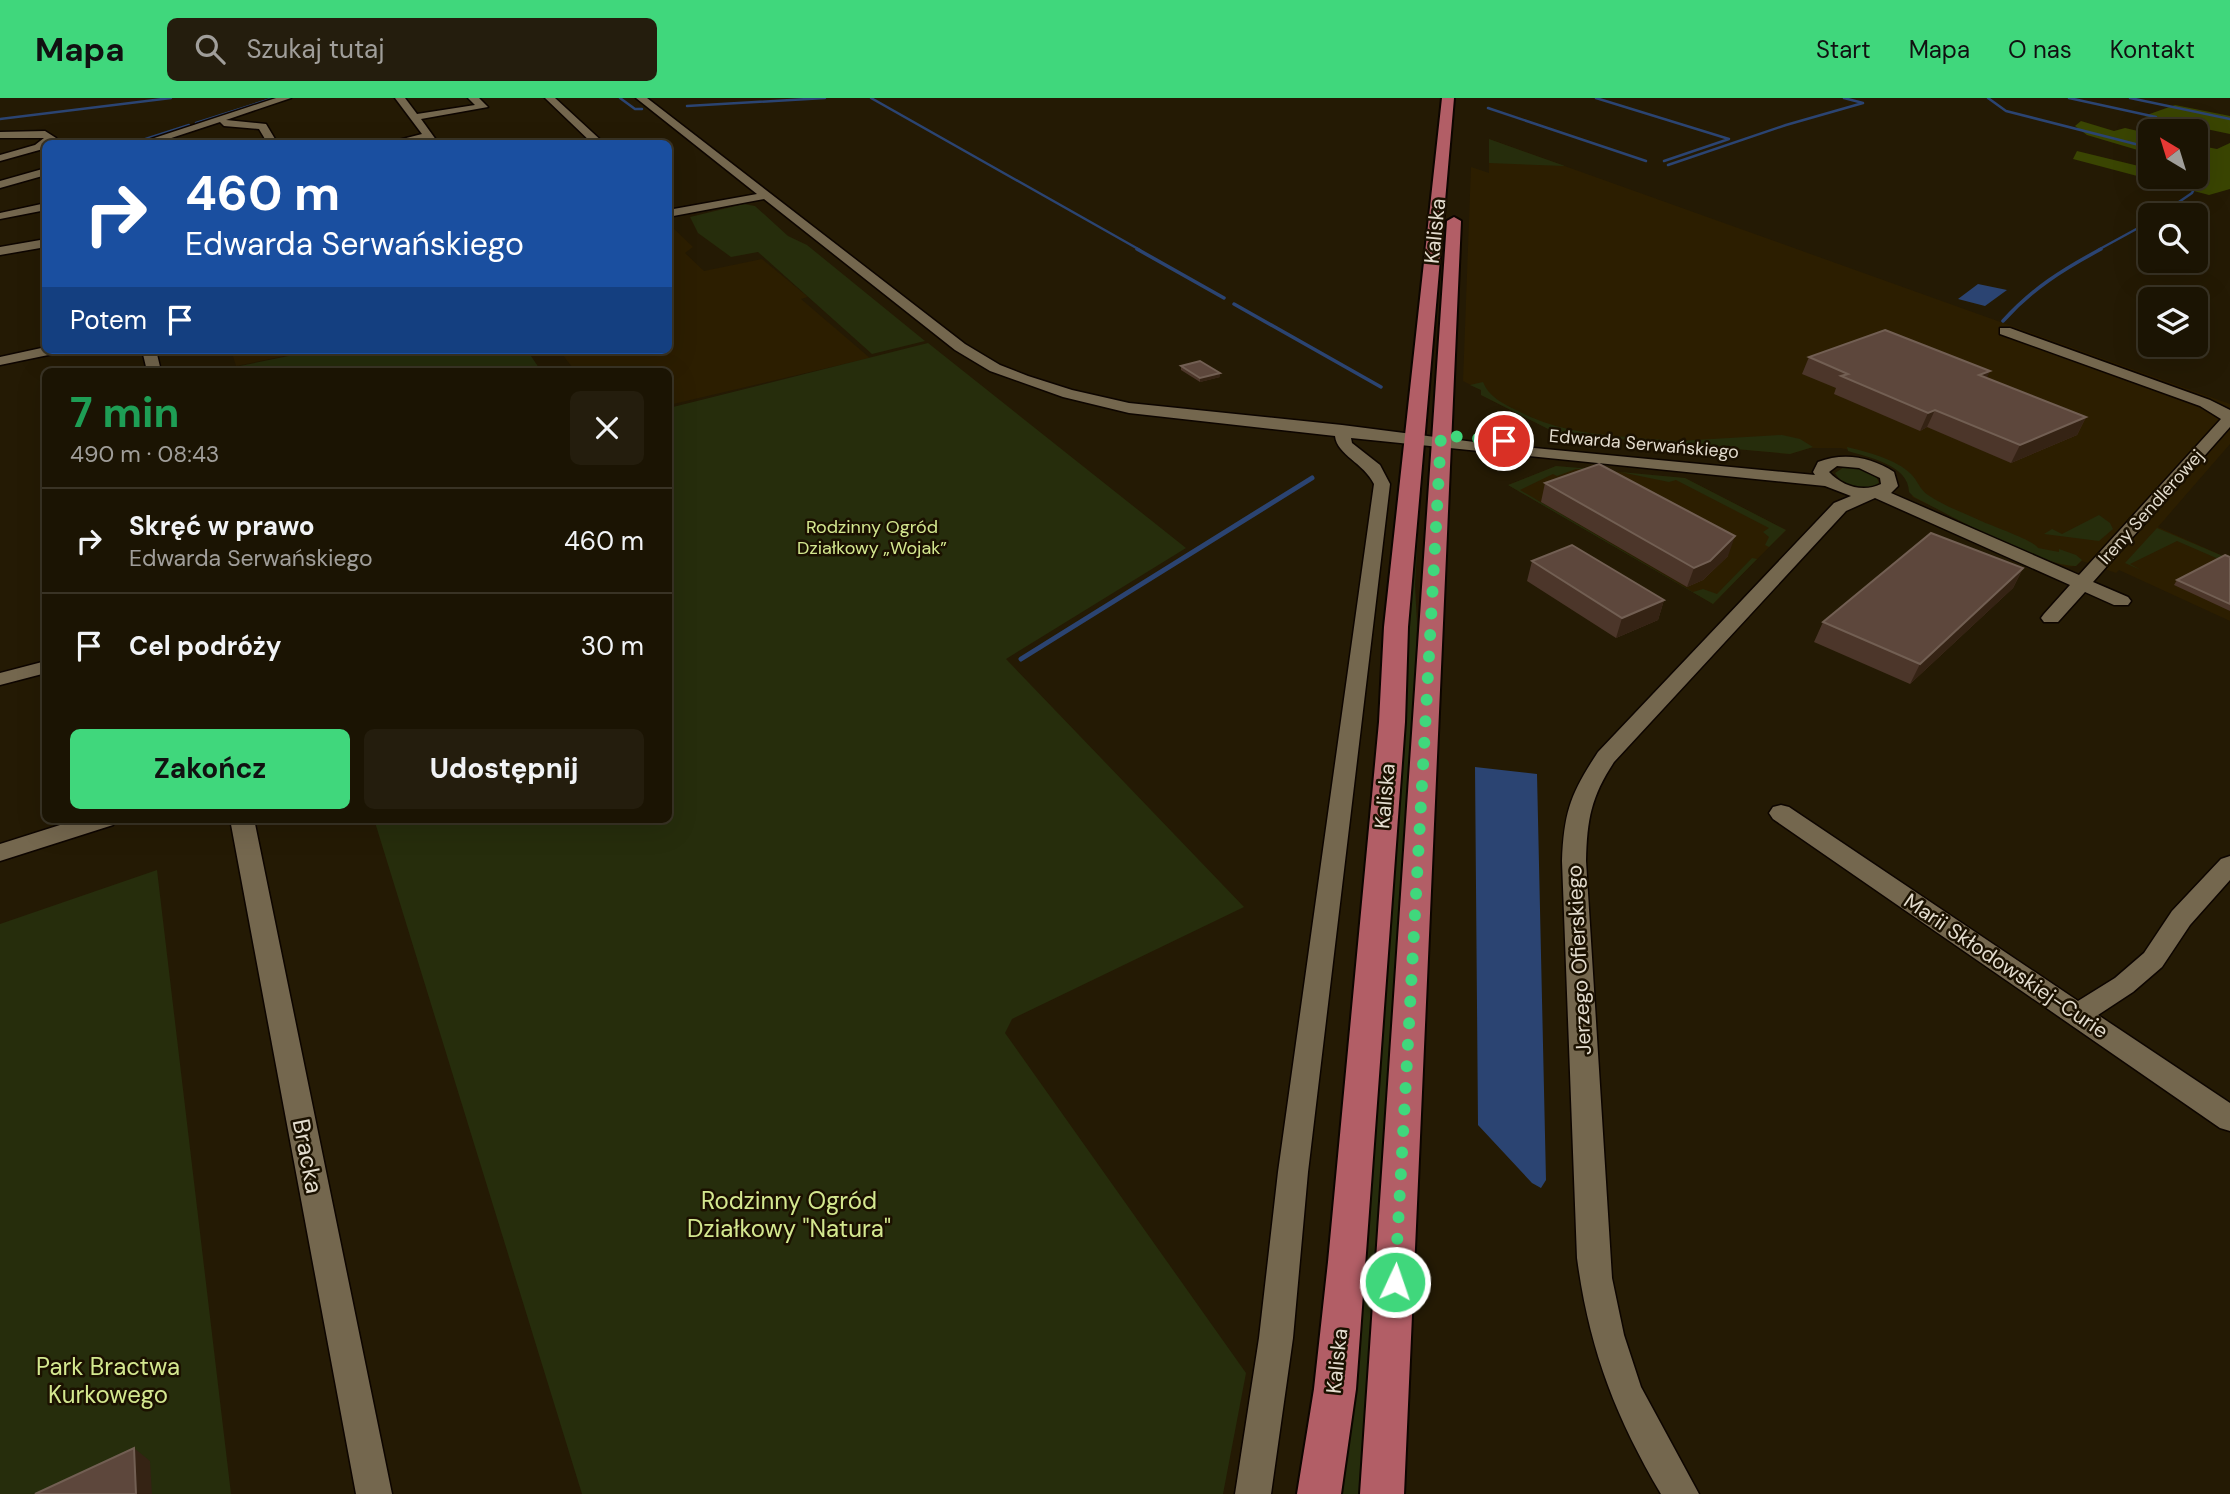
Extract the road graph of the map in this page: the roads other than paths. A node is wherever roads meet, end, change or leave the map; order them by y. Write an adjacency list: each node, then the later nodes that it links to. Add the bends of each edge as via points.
1 (286, 98): 10 (street)
2 (400, 98): 7 (street)
3 (473, 98): 7 (street, via 483,107)
4 (550, 98): 14 (street)
5 (641, 98): 19 (street)
6 (1448, 98): 30 (main road, Kaliska)
7 (414, 117): 13 (street)
8 (0, 135): 9 (street, via 45,134)
9 (48, 140)
10 (154, 140)
11 (174, 140): 12 (street, via 229,121 265,128)
12 (271, 140)
13 (432, 140)
14 (596, 140)
15 (42, 145): 16 (street)
16 (0, 158)
17 (42, 172): 18 (street)
18 (0, 185)
19 (764, 196): 22 (street); 29 (street, via 956,344 1005,372 1068,394 1129,408)
20 (1455, 203): 30 (main road, Kaliska)
21 (42, 207): 23 (street)
22 (672, 211)
23 (0, 216)
24 (42, 244): 25 (street)
25 (0, 251)
26 (2005, 331): 38 (street, Ireny Sendlerowej, via 2205,403 2229,419)
27 (42, 352): 28 (street)
28 (0, 361)
29 (1342, 430): 30 (street); 51 (street, Kaliska, via 1344,445 1374,468 1382,484)
30 (1427, 437): 31 (street, Edwarda Serwańskiego); 32 (main road, Kaliska); 34 (street, Edwarda Serwańskiego); 52 (main road, Kaliska, via 1335,1390)
31 (1482, 448): 32 (street, via 1457,453); 33 (street, Edwarda Serwańskiego)
32 (1440, 470): 53 (main road, Kaliska)
33 (1774, 475): 34 (street, Edwarda Serwańskiego); 36 (street, via 1821,490)
34 (1829, 478): 35 (street); 35 (street, via 1835,461 1865,464 1888,476); 36 (street, via 1840,493)
35 (1879, 490): 36 (street); 37 (street)
36 (1840, 507): 54 (street, Jerzego Ofierskiego, via 1606,757 1581,793 1575,816 1593,1258 1600,1311 1634,1412)
37 (1978, 536): 38 (street)
38 (2082, 583): 39 (street); 40 (street, Ireny Sendlerowej)
39 (2121, 601)
40 (2050, 618)
41 (42, 668): 42 (street)
42 (0, 679)
43 (1782, 813): 48 (street, Marii Skłodowskiej-Curie)
44 (93, 823): 46 (street)
45 (243, 823): 50 (street, Bracka)
46 (0, 853)
47 (2230, 865): 48 (street, via 2182,918 2153,960)
48 (2077, 1015): 49 (street, Marii Skłodowskiej-Curie)
49 (2230, 1119)
50 (374, 1494)
51 (1253, 1494)
52 (1319, 1494)
53 (1382, 1494)
54 (1681, 1494)

